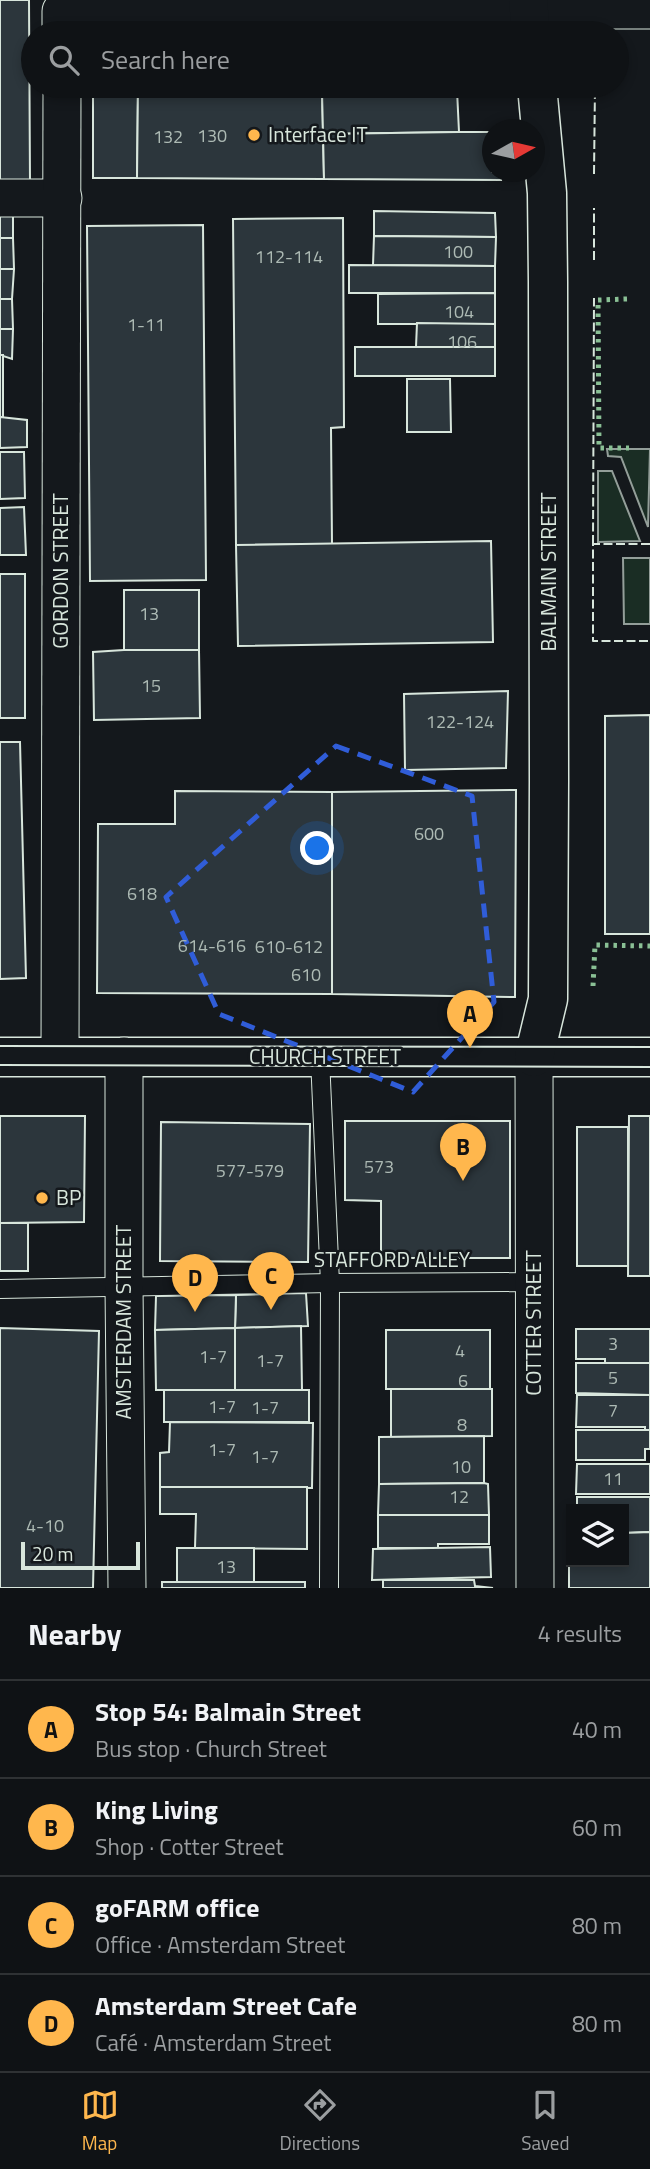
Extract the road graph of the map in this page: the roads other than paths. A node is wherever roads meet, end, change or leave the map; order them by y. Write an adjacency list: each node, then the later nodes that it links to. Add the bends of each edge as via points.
1 (650, 10): 2 (street)
2 (529, 16): 3 (street)
3 (139, 21)
4 (62, 98): 7 (street, GORDON STREET)
5 (538, 98): 11 (street, BALMAIN STREET, via 547,193 549,794 548,999)
6 (0, 198): 7 (street)
7 (62, 198): 10 (street, GORDON STREET)
8 (124, 1056): 10 (street, CHURCH STREET); 13 (street, CHURCH STREET); 16 (street, AMSTERDAM STREET)
9 (0, 1057): 10 (street, CHURCH STREET)
10 (60, 1057)
11 (534, 1057): 12 (street, CHURCH STREET); 13 (street, CHURCH STREET); 14 (street, COTTER STREET)
12 (650, 1057)
13 (320, 1058): 15 (lane)
14 (534, 1282): 15 (lane, STAFFORD ALLEY); 20 (street, COTTER STREET)
15 (330, 1283): 16 (lane, STAFFORD ALLEY); 19 (lane)
16 (124, 1286): 17 (lane, STAFFORD ALLEY); 18 (street, AMSTERDAM STREET)
17 (0, 1289)
18 (127, 1588)
19 (329, 1588)
20 (535, 1588)

